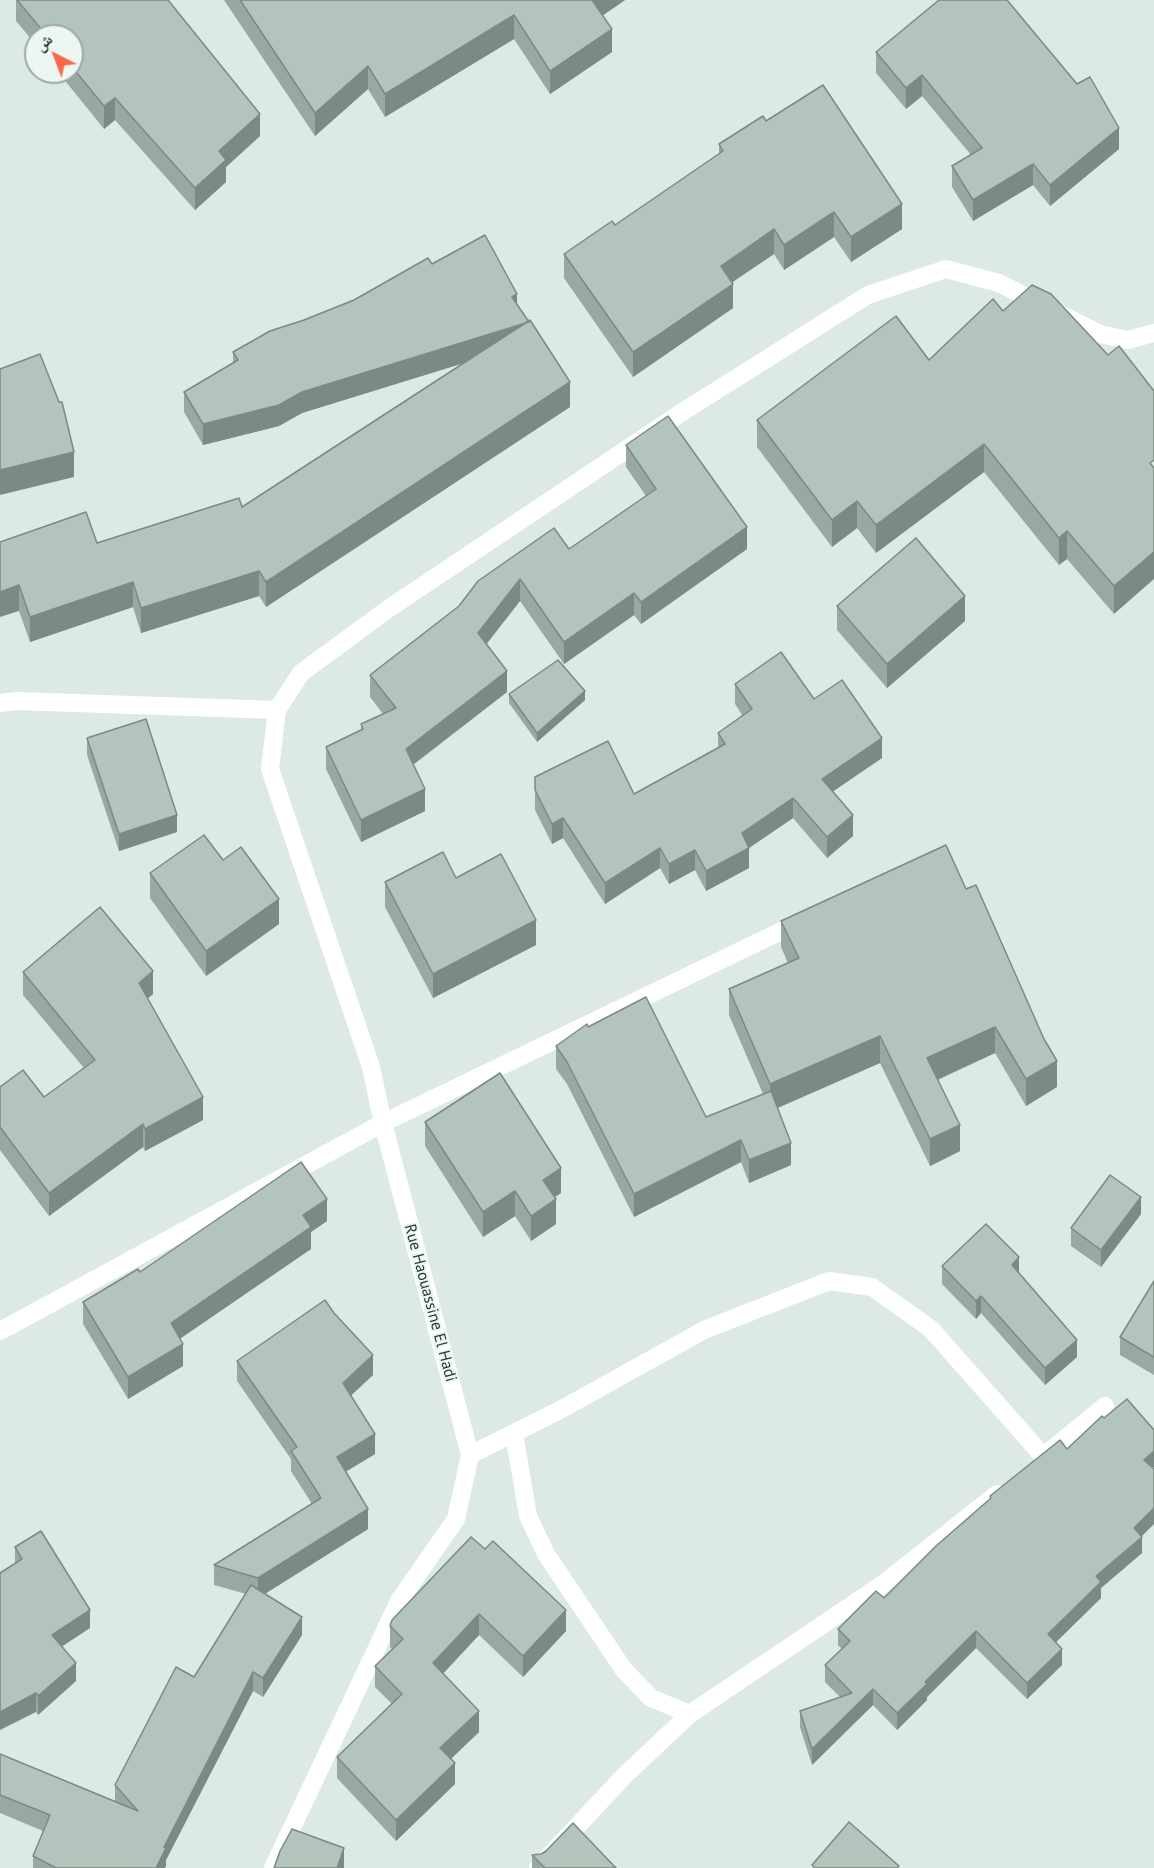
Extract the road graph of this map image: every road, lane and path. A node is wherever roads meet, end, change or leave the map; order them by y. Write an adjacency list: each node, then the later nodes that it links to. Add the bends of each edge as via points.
1 (1154, 333): 3 (street, via 1128,340 1100,334 999,283 946,269 868,295 684,411 388,609 302,673)
2 (0, 703): 3 (street)
3 (277, 710): 5 (street, Rue Haouassine El Hadi, via 270,769 370,1067)
4 (814, 914): 5 (street)
5 (383, 1123): 6 (street); 9 (street, Rue Haouassine El Hadi)
6 (0, 1331)
7 (1105, 1406): 10 (street)
8 (514, 1433): 9 (street); 10 (street, via 704,1330 829,1281 872,1287 931,1329); 13 (street, via 528,1516 546,1554 624,1670 651,1698)
9 (470, 1455): 14 (street, Rue Haouassine El Hadi, via 456,1519 399,1601)
10 (1043, 1456): 11 (street)
11 (1026, 1471)
12 (1009, 1485): 13 (street, via 883,1584)
13 (690, 1714): 15 (street, via 625,1775)
14 (273, 1868)
15 (538, 1868)

